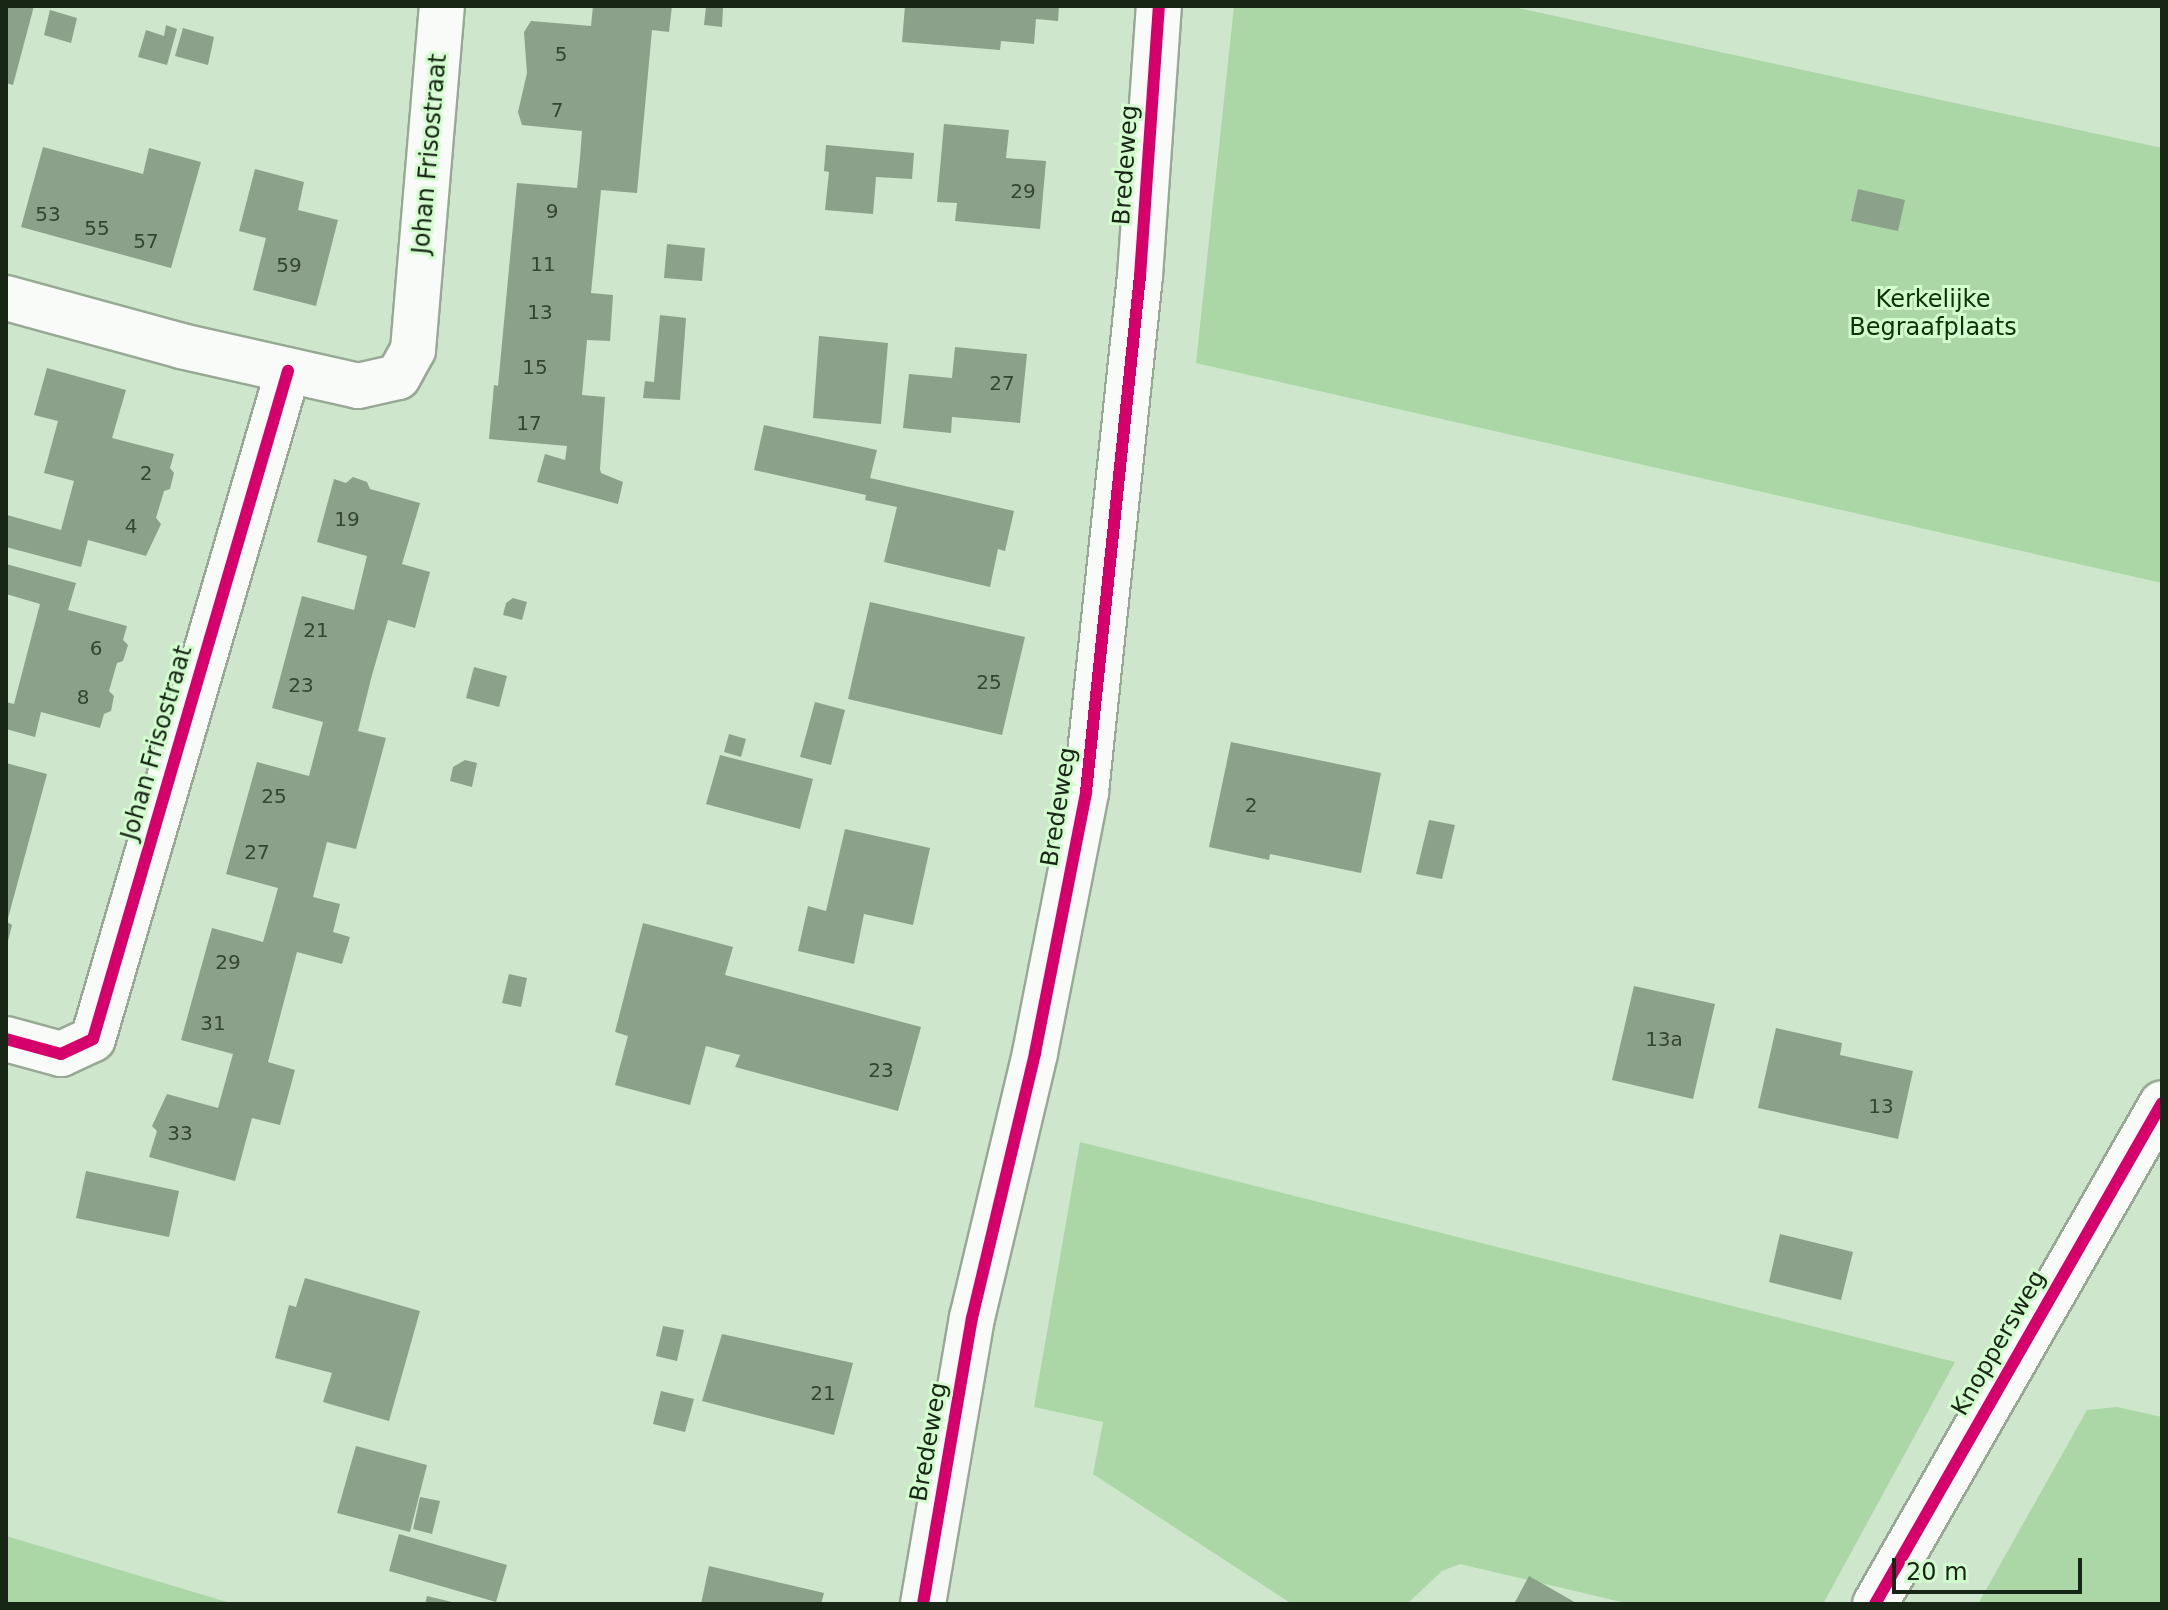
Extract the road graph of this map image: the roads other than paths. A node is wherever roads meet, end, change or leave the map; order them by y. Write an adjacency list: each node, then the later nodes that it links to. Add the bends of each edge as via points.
1 (442, 6): 4 (street, Johan Frisostraat, via 413,350 398,377 358,386)
2 (1159, 6): 7 (street, Bredeweg, via 1140,276 1086,792 1035,1053 972,1318)
3 (6, 298): 4 (street, Johan Frisostraat)
4 (288, 371): 5 (street, Johan Frisostraat, via 93,1039 61,1054)
5 (6, 1039)
6 (2162, 1103): 8 (street, Knoppersweg)
7 (923, 1604)
8 (1875, 1604)

